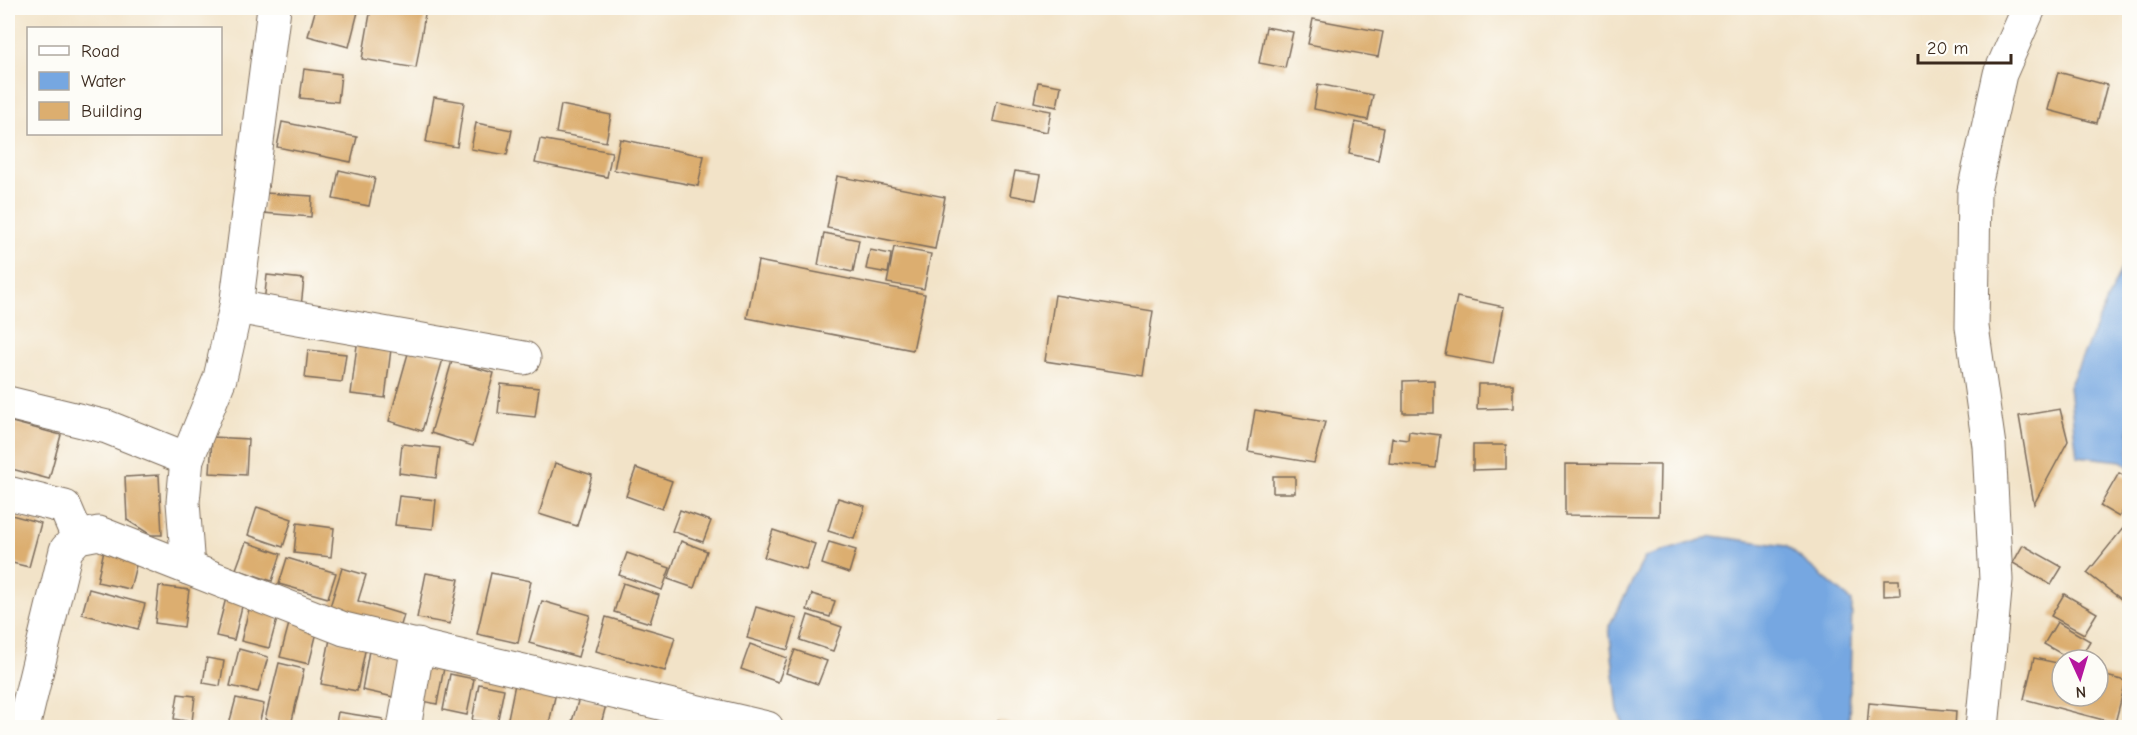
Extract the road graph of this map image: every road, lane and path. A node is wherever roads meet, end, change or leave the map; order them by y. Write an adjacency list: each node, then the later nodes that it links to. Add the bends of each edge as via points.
1 (274, 8): 3 (street)
2 (2029, 8): 14 (street, via 2000,74 1974,191 1972,327 1989,446 1996,580)
3 (236, 307): 4 (street); 6 (street, via 220,378)
4 (524, 358)
5 (8, 403): 6 (street, via 107,427)
6 (187, 459): 9 (street, via 183,502)
7 (8, 493): 8 (street, via 65,507)
8 (78, 537): 9 (street, via 99,533); 11 (street, via 66,550)
9 (188, 568): 10 (street, via 344,629)
10 (418, 645): 12 (street); 13 (street)
11 (23, 728)
12 (404, 728)
13 (767, 728)
14 (1982, 728)

